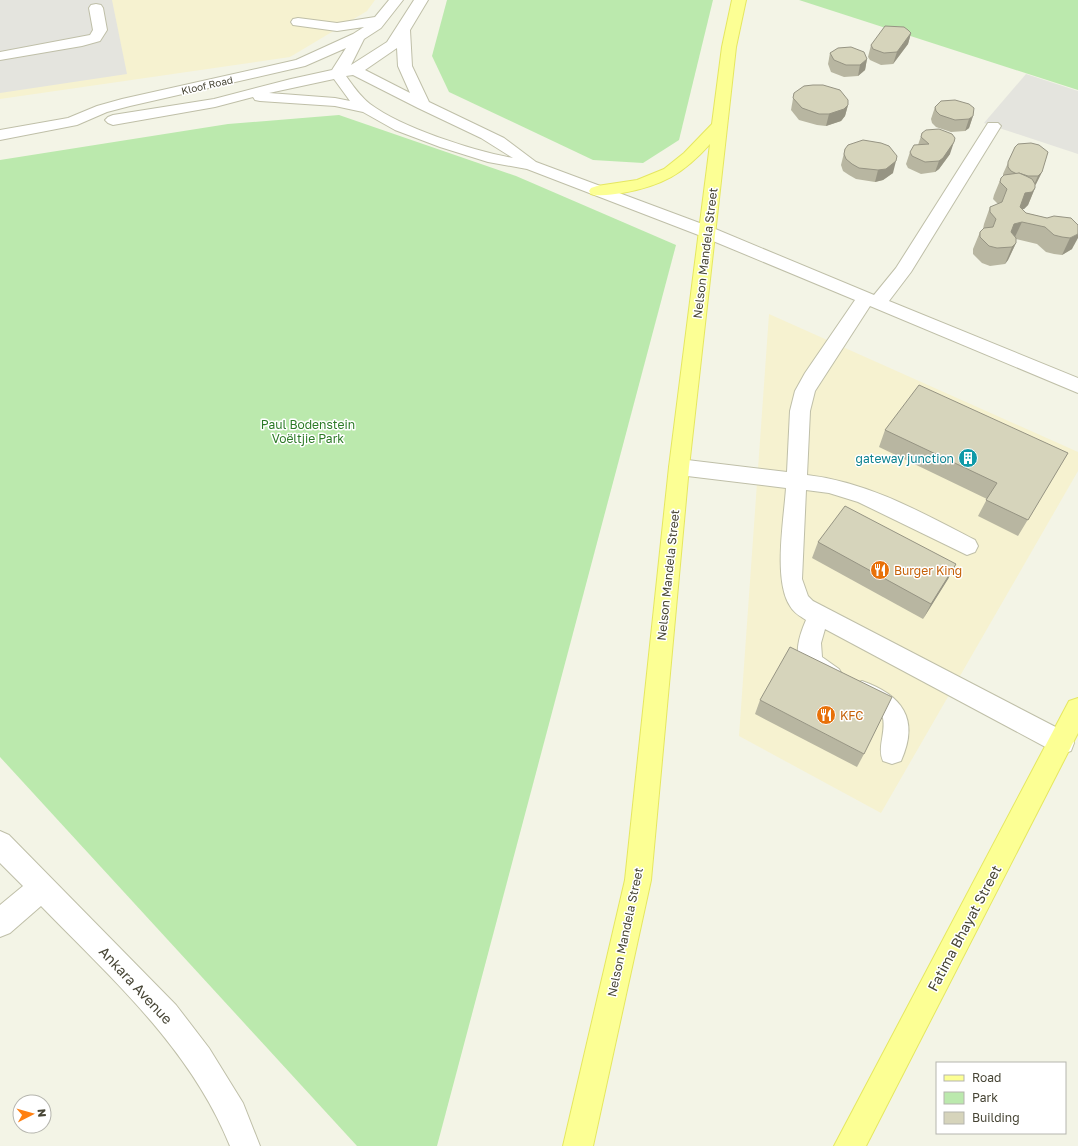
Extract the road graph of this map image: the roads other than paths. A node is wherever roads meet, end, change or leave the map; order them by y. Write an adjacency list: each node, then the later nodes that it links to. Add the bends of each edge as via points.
1 (396, 0): 5 (street, Kloof Road)
2 (421, 0): 7 (street)
3 (738, 0): 16 (main road, Nelson Mandela Street, via 729,47)
4 (96, 8): 9 (street, via 100,30 95,38)
5 (380, 20): 6 (street, via 337,27); 8 (street, Kloof Road)
6 (298, 22)
7 (403, 30): 11 (street, via 383,53); 13 (street, via 405,66)
8 (358, 37): 10 (street, Kloof Road); 11 (street)
9 (0, 56)
10 (300, 63): 11 (street); 15 (street, Kloof Road, via 127,102)
11 (345, 70): 12 (street); 13 (street); 14 (street, via 353,94)
12 (245, 95): 14 (street, via 329,102); 15 (street, via 215,103 109,121)
13 (423, 105): 19 (street, via 477,129 519,152)
14 (368, 109): 19 (street, via 402,127 462,150 508,163)
15 (72, 122): 18 (street, Kloof Road)
16 (721, 124): 20 (main road, via 679,166 657,179 633,187); 21 (main road, Nelson Mandela Street)
17 (993, 126): 22 (street, via 902,272)
18 (0, 135)
19 (530, 165): 20 (street)
20 (597, 191): 21 (street)
21 (707, 232): 22 (street); 24 (main road, Nelson Mandela Street)
22 (872, 301): 23 (street); 25 (street, via 805,390 800,411)
23 (1078, 386)
24 (679, 466): 25 (street); 35 (main road, Nelson Mandela Street, via 638,880)
25 (796, 481): 26 (street, via 829,485 871,497); 27 (street, via 792,579 798,601 805,608)
26 (967, 546)
27 (820, 614): 29 (street); 30 (street, via 808,649 812,663 888,705 897,722)
28 (1078, 709): 29 (main road, Fatima Bhayat Street)
29 (1062, 743): 36 (main road, Fatima Bhayat Street)
30 (892, 752)
31 (0, 844): 32 (street, Ankara Avenue)
32 (42, 888): 33 (street); 34 (street, Ankara Avenue, via 166,1016 199,1058 232,1114)
33 (0, 923)
34 (245, 1146)
35 (578, 1146)
36 (849, 1146)

